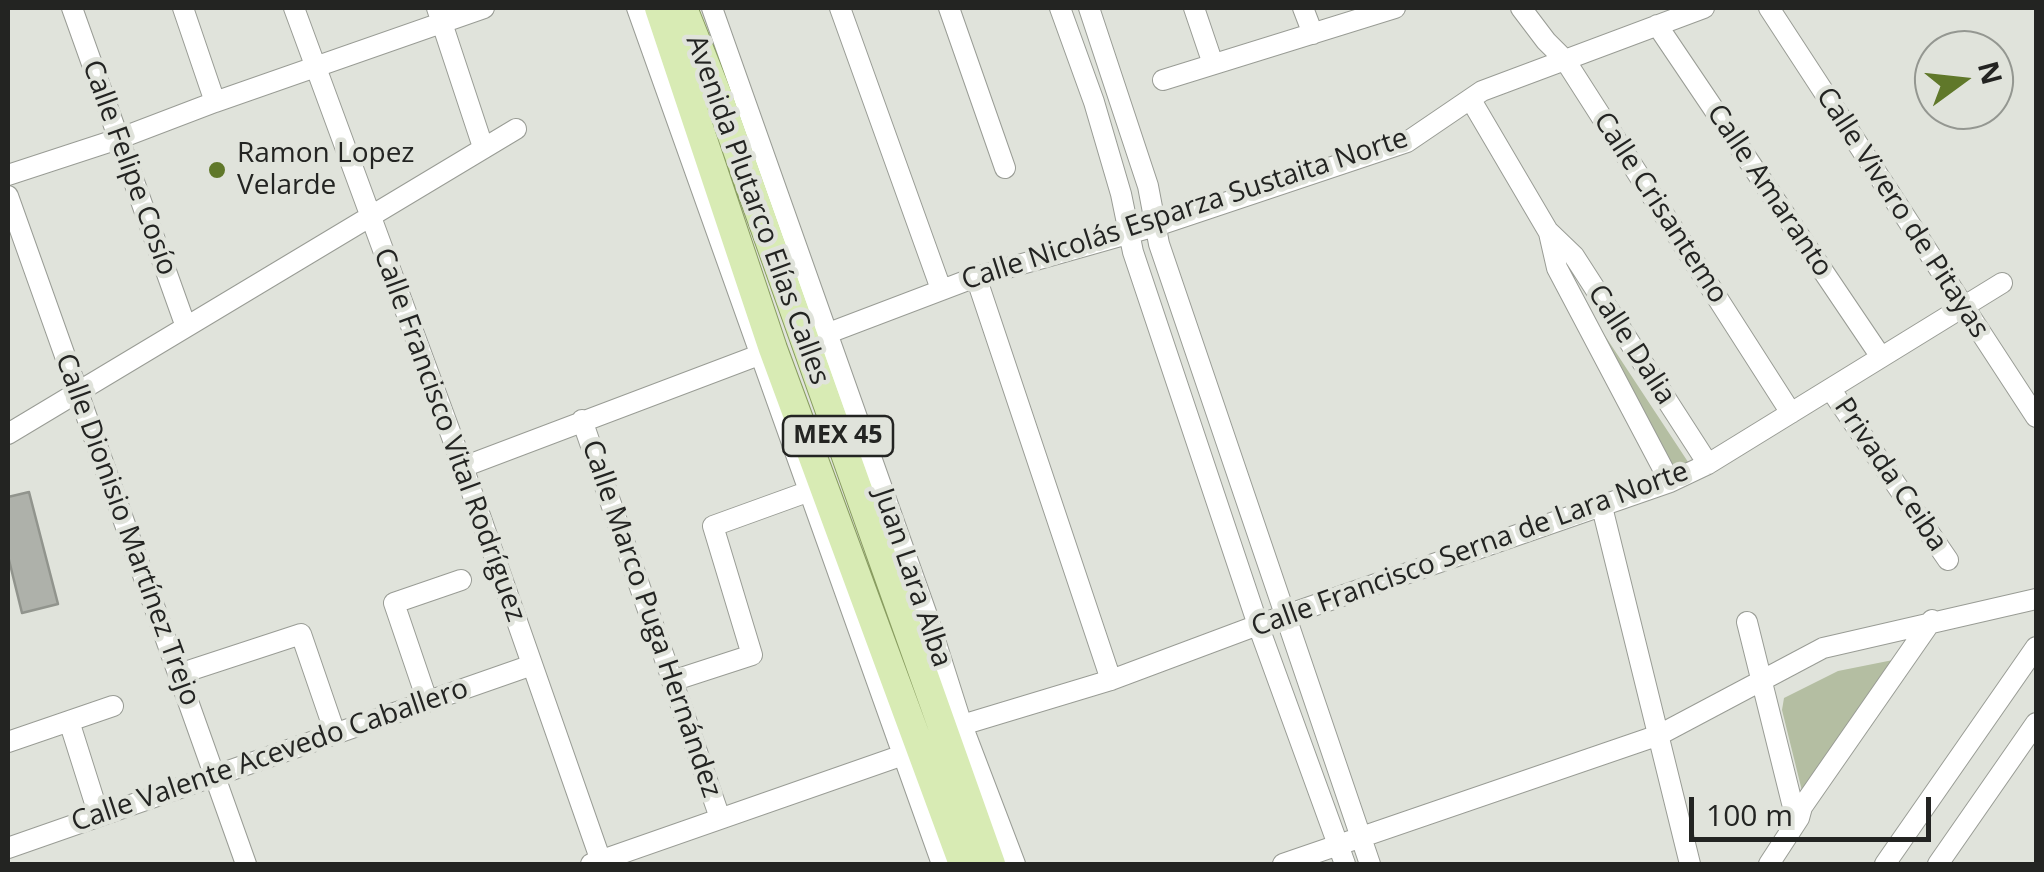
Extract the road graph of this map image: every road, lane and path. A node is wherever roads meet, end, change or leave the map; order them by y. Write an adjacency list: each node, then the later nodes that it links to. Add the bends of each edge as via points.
1 (72, 8): 33 (street, Calle Felipe Cosío)
2 (183, 8): 29 (street)
3 (294, 8): 24 (street, Calle Francisco Vital Rodríguez)
4 (484, 8): 19 (street)
5 (637, 8): 32 (street)
6 (659, 8): 26 (main road, Avenida Plutarco Elías Calles / MEX 45)
7 (683, 8): 27 (main road, Avenida Plutarco Elías Calles / MEX 45)
8 (712, 8): 30 (street, Juan Lara Alba)
9 (840, 8): 44 (street)
10 (949, 8): 35 (street)
11 (1060, 8): 41 (street, via 1094,102)
12 (1090, 8): 39 (street)
13 (1194, 8): 23 (street)
14 (1303, 8): 21 (street)
15 (1394, 8): 21 (street)
16 (1521, 8): 22 (street, Calle Crisantemo)
17 (1704, 8): 20 (street, Calle Nicolás Esparza Sustaita Norte)
18 (1769, 8): 45 (street, Calle Vivero de Pitayas)
19 (439, 14): 24 (street); 34 (street)
20 (1657, 25): 22 (street, Calle Nicolás Esparza Sustaita Norte); 49 (street, Calle Amaranto)
21 (1313, 34): 23 (street)
22 (1565, 60): 28 (street, Calle Nicolás Esparza Sustaita Norte); 52 (street, Calle Crisantemo)
23 (1213, 64): 25 (street)
24 (315, 68): 29 (street); 38 (street, Calle Francisco Vital Rodríguez)
25 (1163, 80)
26 (688, 100): 32 (main road); 61 (main road, Avenida Plutarco Elías Calles / MEX 45)
27 (719, 100): 30 (main road); 59 (main road, Avenida Plutarco Elías Calles / MEX 45)
28 (1472, 100): 39 (street, Calle Nicolás Esparza Sustaita Norte, via 1407,142); 40 (street, Calle Dalia)
29 (214, 102): 33 (street)
30 (748, 110): 47 (street, Juan Lara Alba)
31 (516, 129): 34 (street)
32 (682, 136): 48 (street)
33 (118, 140): 36 (street); 46 (street, Calle Felipe Cosío)
34 (483, 147): 38 (street)
35 (1006, 168)
36 (8, 175)
37 (8, 196): 51 (street, Calle Dionisio Martínez Trejo)
38 (371, 218): 46 (street); 58 (street, Calle Francisco Vital Rodríguez)
39 (1156, 226): 41 (street, Calle Nicolás Esparza Sustaita Norte); 66 (street)
40 (1548, 231): 57 (street, Calle Dalia, via 1574,256); 60 (street, Calle Dalia, via 1556,268)
41 (1128, 233): 42 (street, Calle Nicolás Esparza Sustaita Norte); 71 (street)
42 (976, 278): 44 (street, Calle Nicolás Esparza Sustaita Norte); 77 (street)
43 (2002, 283): 45 (street, Calle Francisco Serna de Lara Norte)
44 (942, 290): 47 (street, Calle Nicolás Esparza Sustaita Norte)
45 (1962, 308): 49 (street, Calle Francisco Serna de Lara Norte); 53 (street, Calle Vivero de Pitayas)
46 (186, 327): 51 (street)
47 (826, 334): 56 (street, Juan Lara Alba)
48 (759, 355): 54 (street); 61 (street)
49 (1881, 357): 50 (street, Calle Francisco Serna de Lara Norte)
50 (1832, 390): 52 (street, Calle Francisco Serna de Lara Norte); 63 (street, Privada Ceiba)
51 (77, 391): 55 (street); 75 (street, Calle Dionisio Martínez Trejo)
52 (1791, 414): 57 (street, Calle Francisco Serna de Lara Norte)
53 (2036, 417)
54 (582, 420): 58 (street); 76 (street, Calle Marco Puga Hernández)
55 (8, 434)
56 (864, 442): 59 (main road); 70 (street, Juan Lara Alba)
57 (1708, 464): 60 (street, Calle Francisco Serna de Lara Norte)
58 (463, 467): 74 (street, Calle Francisco Vital Rodríguez)
59 (850, 468): 70 (main road, Avenida Plutarco Elías Calles / MEX 45)
60 (1670, 482): 62 (street, Calle Francisco Serna de Lara Norte)
61 (811, 487): 68 (street); 72 (main road, Avenida Plutarco Elías Calles / MEX 45); 76 (street, via 713,526 752,656)
62 (1602, 507): 66 (street, Calle Francisco Serna de Lara Norte); 85 (street)
63 (1948, 560)
64 (462, 580): 79 (street, via 394,604)
65 (2036, 598): 67 (street)
66 (1285, 616): 71 (street, Calle Francisco Serna de Lara Norte); 92 (street)
67 (1932, 620): 78 (street, via 1823,648); 89 (street)
68 (856, 622): 72 (main road); 87 (street)
69 (1747, 622): 78 (street)
70 (917, 623): 83 (street, Juan Lara Alba); 99 (main road, Avenida Plutarco Elías Calles / MEX 45)
71 (1258, 625): 77 (street, Calle Francisco Serna de Lara Norte); 94 (street)
72 (882, 644): 98 (main road, Avenida Plutarco Elías Calles / MEX 45)
73 (2036, 647): 105 (street)
74 (532, 664): 79 (street, Calle Valente Acevedo Caballero); 95 (street, Calle Francisco Vital Rodríguez)
75 (179, 674): 84 (street, via 301,634); 88 (street, Calle Dionisio Martínez Trejo)
76 (672, 680): 91 (street, Calle Marco Puga Hernández)
77 (1110, 680): 83 (street, Calle Francisco Serna de Lara Norte)
78 (1764, 680): 85 (street); 89 (street, via 1792,802)
79 (427, 700): 84 (street, Calle Valente Acevedo Caballero)
80 (113, 706): 81 (street)
81 (69, 721): 86 (street); 90 (street)
82 (2036, 723): 106 (street)
83 (962, 725): 100 (street, Juan Lara Alba)
84 (335, 732): 88 (street, Calle Valente Acevedo Caballero)
85 (1659, 735): 92 (street); 103 (street)
86 (8, 742)
87 (903, 755): 91 (street); 97 (street)
88 (214, 776): 90 (street, Calle Valente Acevedo Caballero); 96 (street, Calle Dionisio Martínez Trejo)
89 (1802, 808): 104 (street)
90 (99, 816): 93 (street, Calle Valente Acevedo Caballero)
91 (720, 818): 95 (street)
92 (1360, 837): 94 (street); 102 (street)
93 (8, 848)
94 (1341, 855): 101 (street)
95 (598, 863)
96 (246, 864)
97 (942, 864)
98 (963, 864)
99 (990, 864)
100 (1015, 864)
101 (1283, 864)
102 (1370, 864)
103 (1690, 864)
104 (1769, 864)
105 (1885, 864)
106 (1938, 864)

